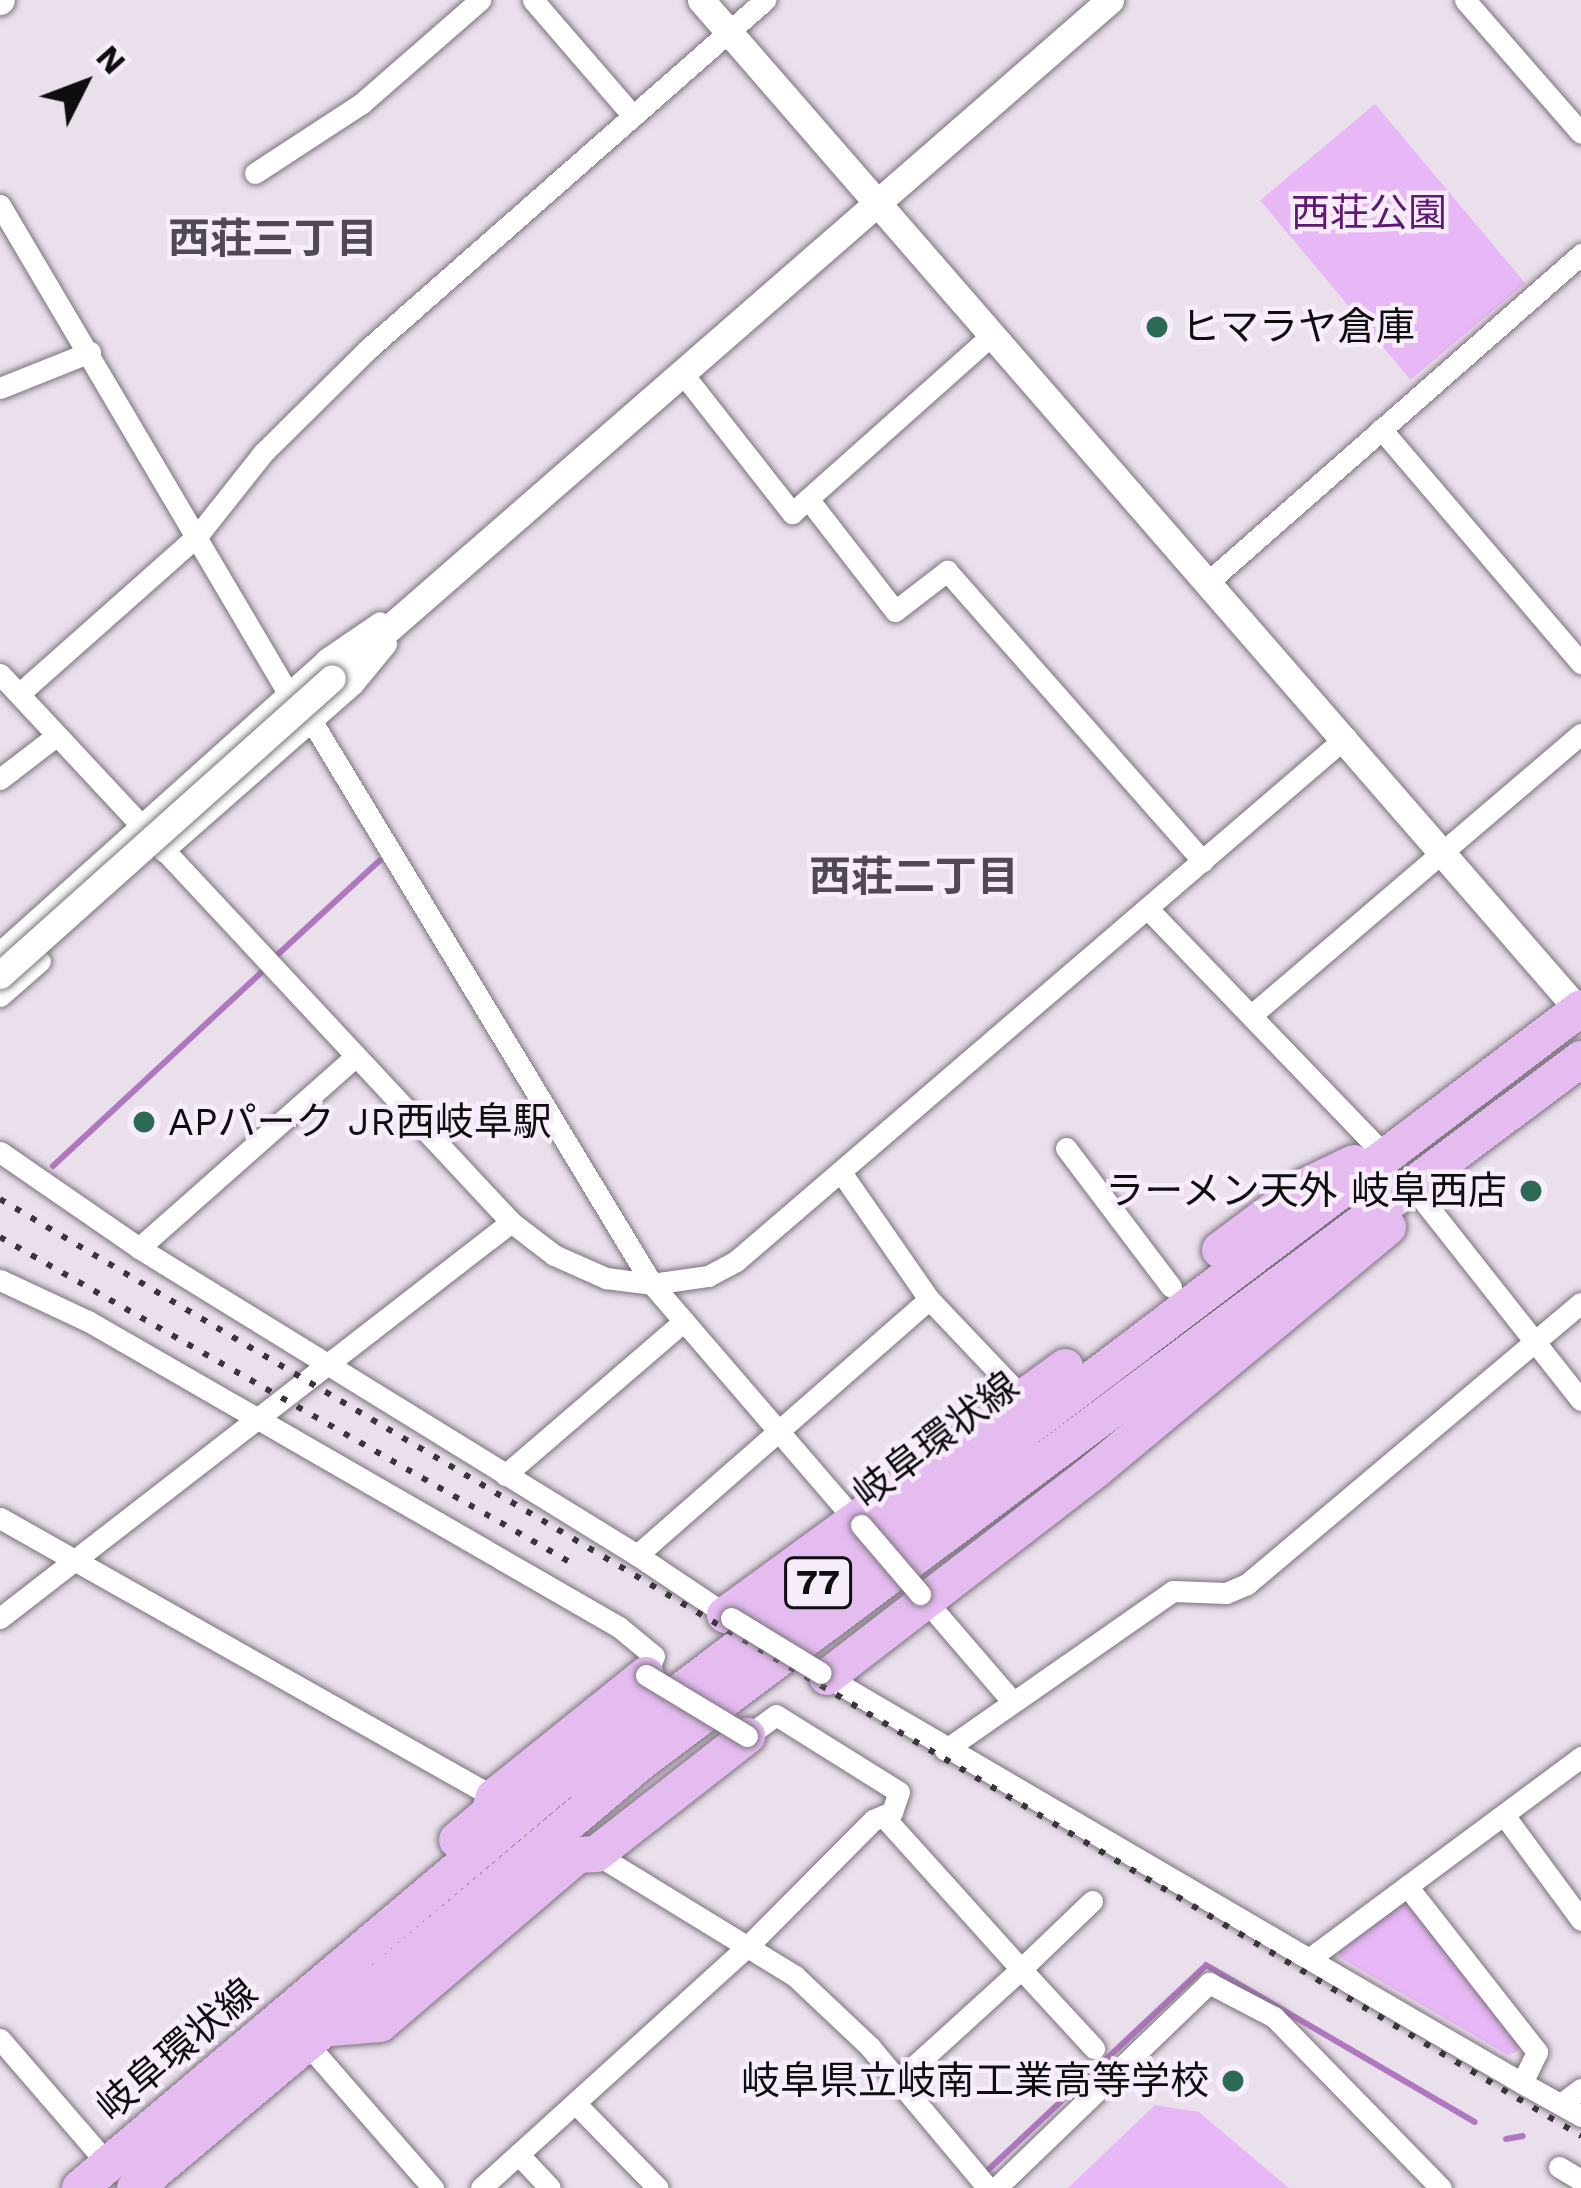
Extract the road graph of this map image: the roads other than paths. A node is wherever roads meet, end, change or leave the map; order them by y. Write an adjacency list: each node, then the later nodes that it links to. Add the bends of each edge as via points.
1 (481, 0): 10 (street, via 362,103)
2 (533, 0): 8 (street)
3 (701, 0): 7 (street)
4 (765, 0): 7 (street)
5 (1110, 0): 11 (street)
6 (1465, 0): 9 (street)
7 (728, 32): 8 (street); 11 (street)
8 (633, 116): 20 (street, via 368,349 263,453)
9 (1581, 133)
10 (254, 172)
11 (875, 200): 14 (street); 16 (street)
12 (0, 206): 15 (street)
13 (1581, 254): 18 (street)
14 (992, 335): 19 (street); 21 (street)
15 (90, 352): 17 (street); 20 (street)
16 (683, 374): 19 (street, via 791,513); 22 (street)
17 (0, 388)
18 (1381, 430): 21 (street); 23 (street)
19 (808, 500): 35 (street, via 895,611 947,571)
20 (198, 535): 25 (street); 26 (street)
21 (1208, 582): 30 (street)
22 (436, 584): 25 (street); 27 (street, via 353,684); 39 (street, bridge)
23 (1581, 663)
24 (0, 674): 26 (street)
25 (288, 693): 32 (street)
26 (20, 694): 29 (street)
27 (310, 720): 34 (street); 52 (street)
28 (1581, 734): 33 (street)
29 (56, 736): 31 (street); 32 (street)
30 (1346, 737): 33 (street); 35 (street)
31 (0, 779)
32 (139, 825): 34 (street); 37 (street)
33 (1446, 850): 41 (street); 42 (street)
34 (163, 851): 43 (street)
35 (1203, 861): 36 (street)
36 (1148, 908): 42 (street); 47 (street)
37 (0, 952)
38 (40, 961): 40 (street)
39 (0, 975)
40 (0, 996)
41 (1580, 1010): 48 (main road, 岐阜環状線 / 77)
42 (1254, 1013): 48 (street)
43 (355, 1058): 49 (street); 50 (street)
44 (1581, 1059): 48 (main road, 岐阜環状線 / 77)
45 (1066, 1148): 53 (street)
46 (0, 1152): 50 (street)
47 (843, 1175): 52 (street, via 736,1261 708,1276); 54 (street)
48 (1393, 1176): 53 (main road, via 1352,1163 1306,1186); 57 (street); 68 (main road, via 1389,1226 1354,1259); 87 (main road, 岐阜環状線 / 77, via 557,1785); 88 (main road, 岐阜環状線 / 77, via 641,1762)
49 (511, 1222): 52 (street, via 554,1255 606,1278); 58 (street)
50 (140, 1248): 58 (street)
51 (0, 1280): 61 (street, via 88,1321)
52 (652, 1284): 56 (street)
53 (1171, 1287): 59 (main road)
54 (928, 1300): 59 (street); 62 (street)
55 (1581, 1303): 57 (street)
56 (684, 1321): 62 (street); 63 (street)
57 (1534, 1336): 60 (street); 73 (street, via 1247,1584 1226,1593 1173,1591)
58 (326, 1366): 61 (street); 63 (street)
59 (1020, 1395): 65 (main road)
60 (1581, 1400)
61 (256, 1420): 67 (street); 71 (street, via 619,1627 654,1656)
62 (779, 1430): 65 (street); 66 (street)
63 (505, 1474): 66 (street)
64 (0, 1518): 67 (street)
65 (857, 1523): 68 (street, bridge); 69 (main road)
66 (637, 1555): 69 (street)
67 (69, 1558): 70 (street); 77 (street)
68 (923, 1598): 72 (main road); 73 (street)
69 (728, 1617): 72 (street, bridge)
70 (0, 1618)
71 (646, 1675): 74 (street, bridge); 77 (main road)
72 (824, 1675): 75 (street)
73 (1012, 1701): 75 (street)
74 (747, 1736): 79 (street, via 776,1715 899,1792); 80 (main road)
75 (945, 1750): 85 (street)
76 (1581, 1757): 78 (street)
77 (494, 1797): 87 (main road, via 489,1814 320,1958 306,1975)
78 (1504, 1815): 81 (street); 83 (street)
79 (883, 1816): 84 (street); 86 (street)
80 (596, 1854): 84 (street); 88 (main road, via 578,1855 380,2024)
81 (1407, 1886): 85 (street); 92 (street, via 1538,2052)
82 (1092, 1901): 86 (street)
83 (1581, 1920)
84 (749, 1945): 91 (street, via 795,1976); 94 (street)
85 (1309, 1959): 92 (street)
86 (1021, 1969): 90 (street); 91 (street)
87 (304, 1997): 98 (main road, 岐阜環状線 / 77)
88 (320, 2037): 98 (main road, 岐阜環状線 / 77); 101 (street)
89 (0, 2039): 98 (street)
90 (1094, 2048)
91 (899, 2080): 105 (street)
92 (1522, 2083): 95 (street)
93 (1581, 2089): 95 (street)
94 (576, 2104): 96 (street); 104 (street)
95 (1571, 2110)
96 (519, 2155): 102 (street); 103 (street)
97 (1559, 2167): 99 (street)
98 (122, 2176): 100 (main road, 岐阜環状線 / 77)
99 (1581, 2180)
100 (80, 2188)
101 (433, 2188)
102 (482, 2188)
103 (550, 2188)
104 (658, 2188)
105 (993, 2188): 106 (street, via 1209,1983 1274,2017)
106 (1442, 2188)

